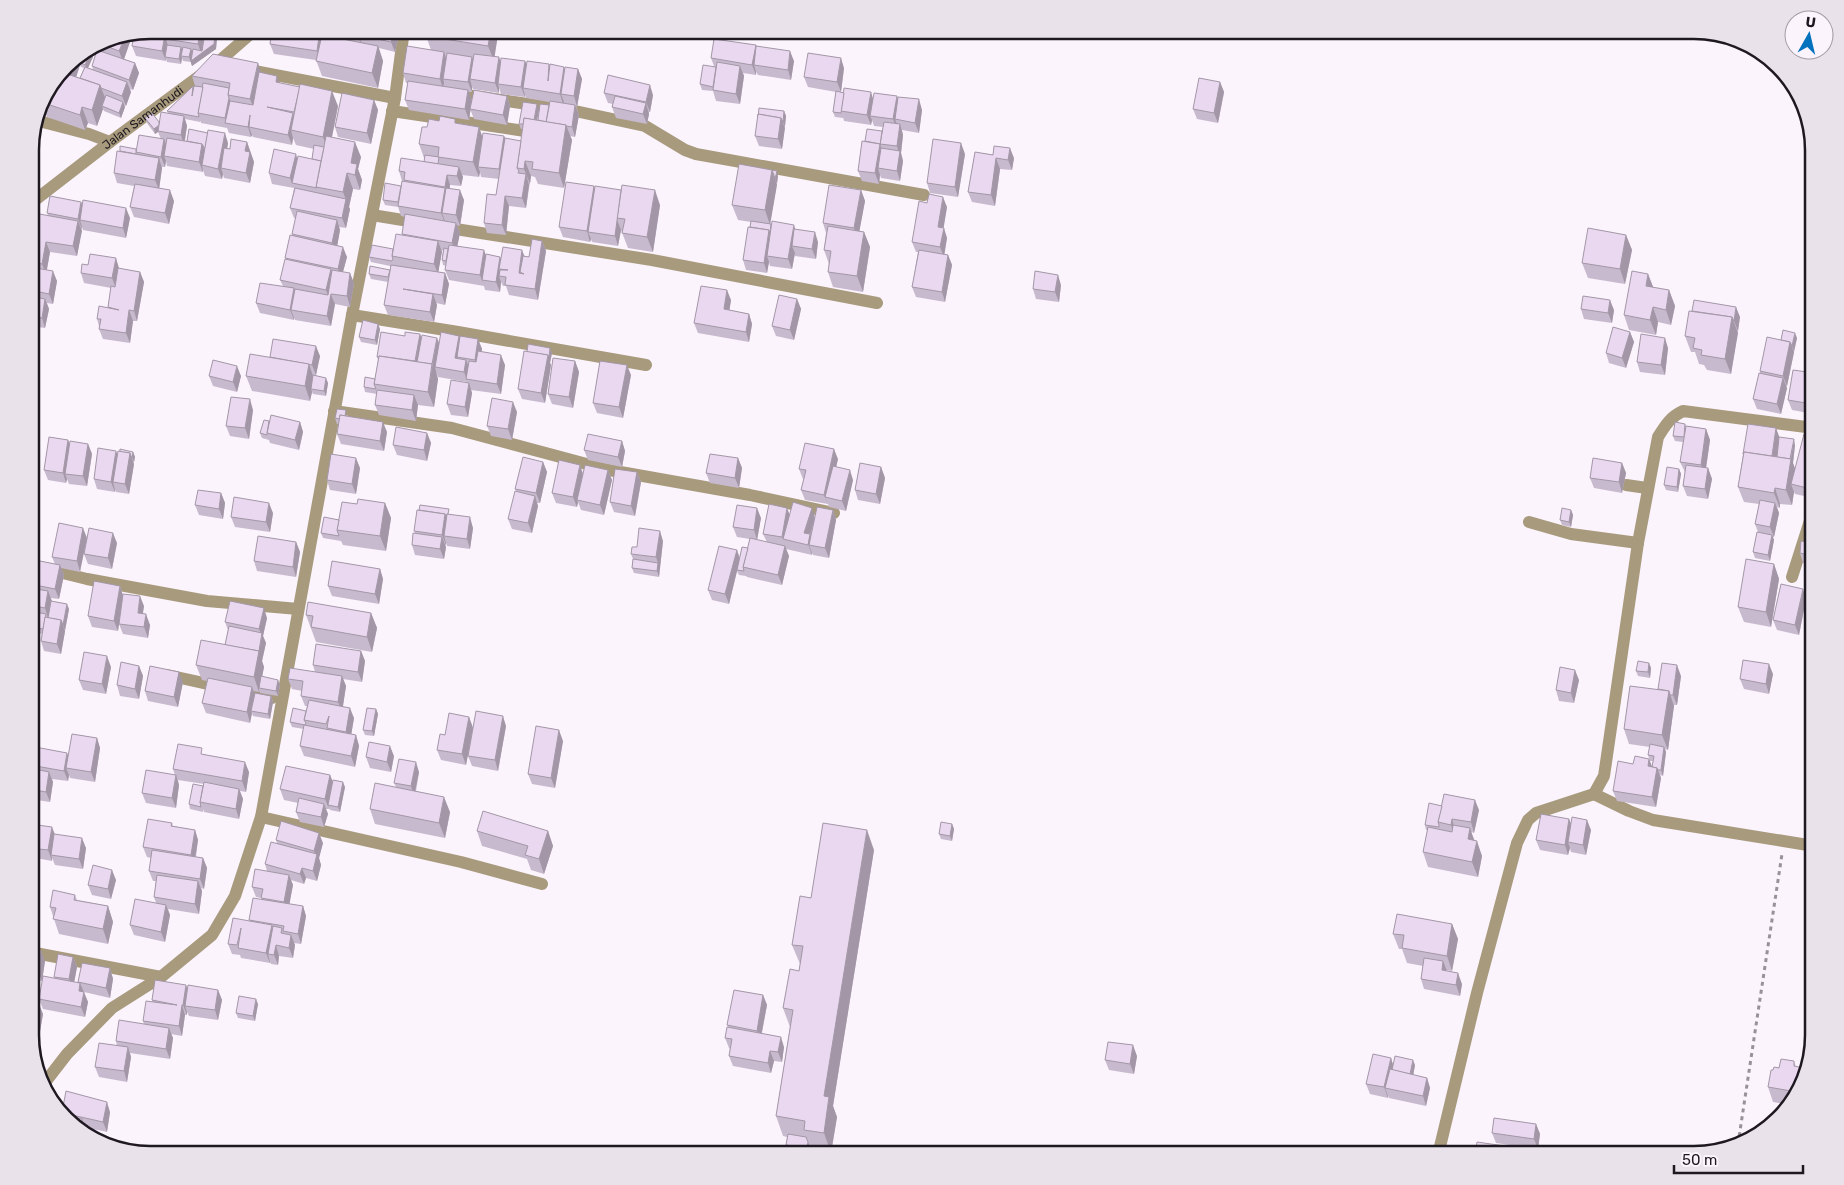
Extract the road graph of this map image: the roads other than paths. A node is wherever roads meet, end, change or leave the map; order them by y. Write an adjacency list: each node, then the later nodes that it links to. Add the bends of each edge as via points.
1 (245, 39): 3 (street, Jalan Samanhudi)
2 (404, 39): 5 (street, via 402,85)
3 (217, 64): 5 (street); 8 (street, Jalan Samanhudi)
4 (444, 91): 9 (street, via 575,111 645,126 696,154)
5 (393, 104): 7 (street, via 520,132); 11 (street)
6 (43, 122): 8 (street)
7 (553, 135)
8 (110, 142): 10 (street, Jalan Samanhudi)
9 (924, 195)
10 (39, 197)
11 (372, 215): 12 (street, via 652,260); 13 (street)
12 (877, 303)
13 (352, 315): 14 (street); 15 (street)
14 (646, 365)
15 (334, 411): 19 (street, via 452,428 610,470); 25 (street)
16 (1805, 427): 18 (street, via 1683,411 1675,414 1658,437)
17 (1626, 485): 18 (street)
18 (1648, 488): 22 (street)
19 (834, 512)
20 (1529, 522): 22 (street, via 1571,534)
21 (1805, 536): 24 (street)
22 (1638, 543): 28 (street, via 1604,776)
23 (39, 568): 25 (street, via 207,601)
24 (1792, 577)
25 (298, 608): 27 (street)
26 (159, 674): 27 (street)
27 (281, 700): 29 (street)
28 (1594, 794): 30 (street, via 1653,820); 35 (street, via 1536,813 1522,830 1477,993)
29 (261, 817): 31 (street); 33 (street, via 235,896 212,935)
30 (1805, 844)
31 (542, 884)
32 (39, 954): 33 (street)
33 (161, 977): 34 (street, via 112,1008)
34 (48, 1079)
35 (1440, 1146)

